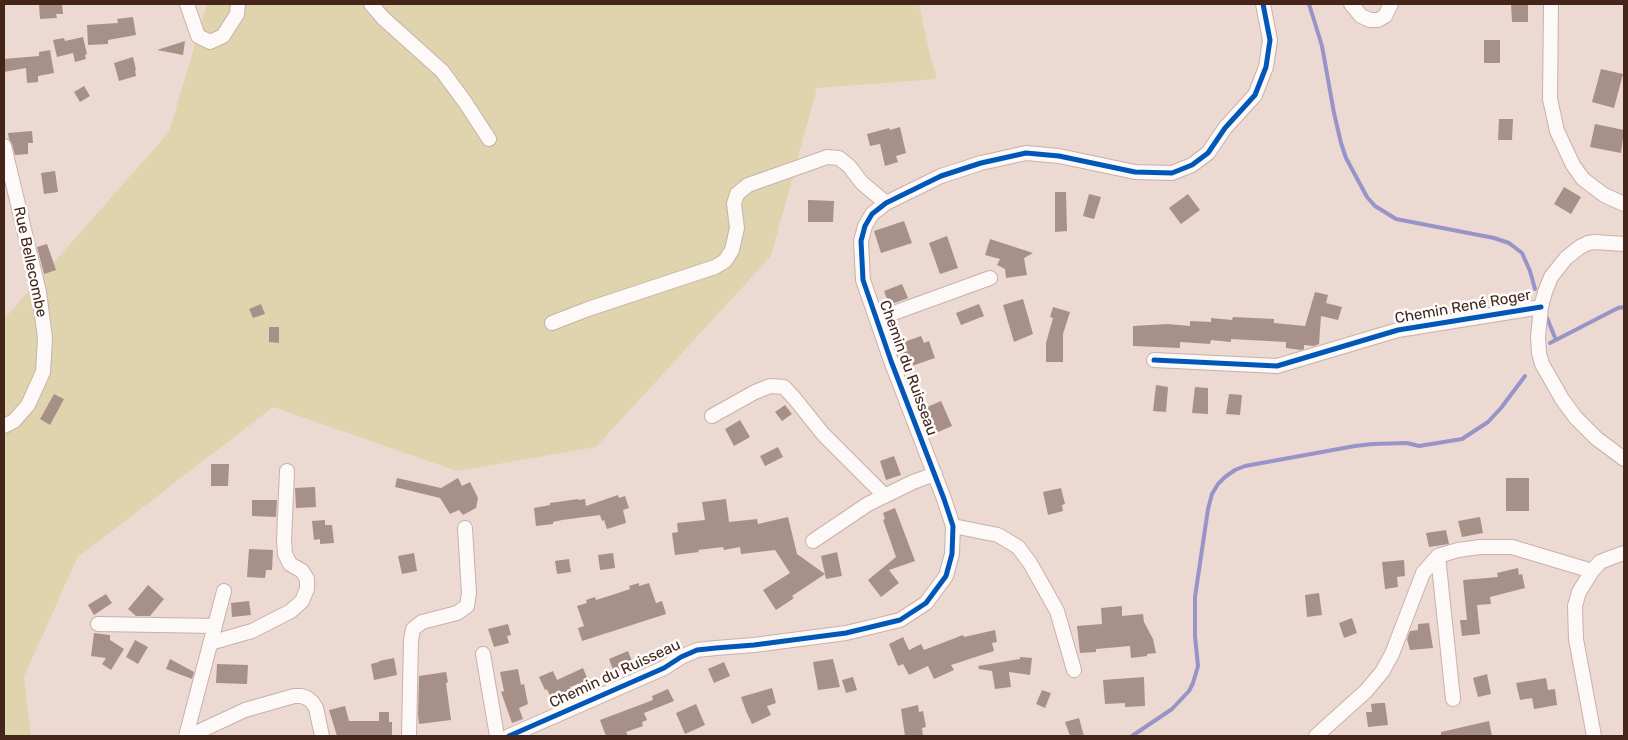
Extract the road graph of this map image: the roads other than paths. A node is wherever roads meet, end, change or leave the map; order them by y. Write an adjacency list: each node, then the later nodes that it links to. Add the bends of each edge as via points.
1 (187, 4): 2 (street, via 198,36 210,42 223,36 237,14)
2 (238, 4)
3 (372, 4): 8 (street, via 383,18 442,71)
4 (1263, 4): 10 (street, Chemin du Ruisseau, via 1270,40 1266,67 1255,95 1225,128 1208,153 1192,165 1172,173 1135,172 1059,156 1026,153 940,176)
5 (1351, 4): 6 (street, via 1362,16 1378,20 1385,16)
6 (1391, 4)
7 (1551, 4): 11 (street, via 1550,99 1557,131 1582,179 1604,196)
8 (489, 139)
9 (4, 146): 19 (street, Rue Bellecombe, via 39,292 44,338 43,372 28,405 14,421)
10 (886, 203): 15 (street, Chemin du Ruisseau, via 872,214 861,241 863,280); 16 (street, via 839,158 827,157 798,166 748,185 737,194 734,204 737,228 726,261)
11 (1624, 204)
12 (1624, 244): 14 (street, via 1595,242 1580,247 1566,258 1552,277)
13 (990, 278): 15 (street)
14 (1541, 307): 17 (street, Chemin René Roger, via 1398,330 1277,366); 20 (street, via 1539,353 1551,381 1576,418)
15 (876, 319): 22 (street, Chemin du Ruisseau)
16 (552, 323)
17 (1154, 360)
18 (712, 416): 23 (street, via 770,386 784,388 823,434)
19 (4, 426)
20 (1624, 459)
21 (287, 472): 33 (street, via 285,554 290,564 302,571 307,579 302,601 252,631)
22 (935, 474): 23 (street); 24 (street, Chemin du Ruisseau)
23 (885, 496): 26 (street)
24 (953, 526): 35 (street, via 998,534 1018,547 1057,611); 42 (street, Chemin du Ruisseau, via 952,554 946,576 926,603 900,620 846,634 697,650 664,668)
25 (465, 528): 40 (street, via 467,606 457,613 422,622 413,629)
26 (813, 541)
27 (1624, 554): 29 (street, via 1600,562)
28 (1438, 556): 29 (street, via 1473,548 1512,547); 36 (street); 43 (street, via 1423,573 1382,672 1366,691)
29 (1592, 570): 44 (street, via 1579,592 1575,622)
30 (224, 591): 32 (street)
31 (98, 624): 32 (street)
32 (214, 626): 33 (street)
33 (210, 643): 37 (street)
34 (483, 654): 41 (street)
35 (1074, 670)
36 (1453, 699)
37 (186, 736)
38 (194, 736): 39 (street, via 245,710 300,696 307,698 316,708)
39 (322, 736)
40 (410, 736)
41 (498, 736)
42 (509, 736)
43 (1316, 736)
44 (1594, 736)

